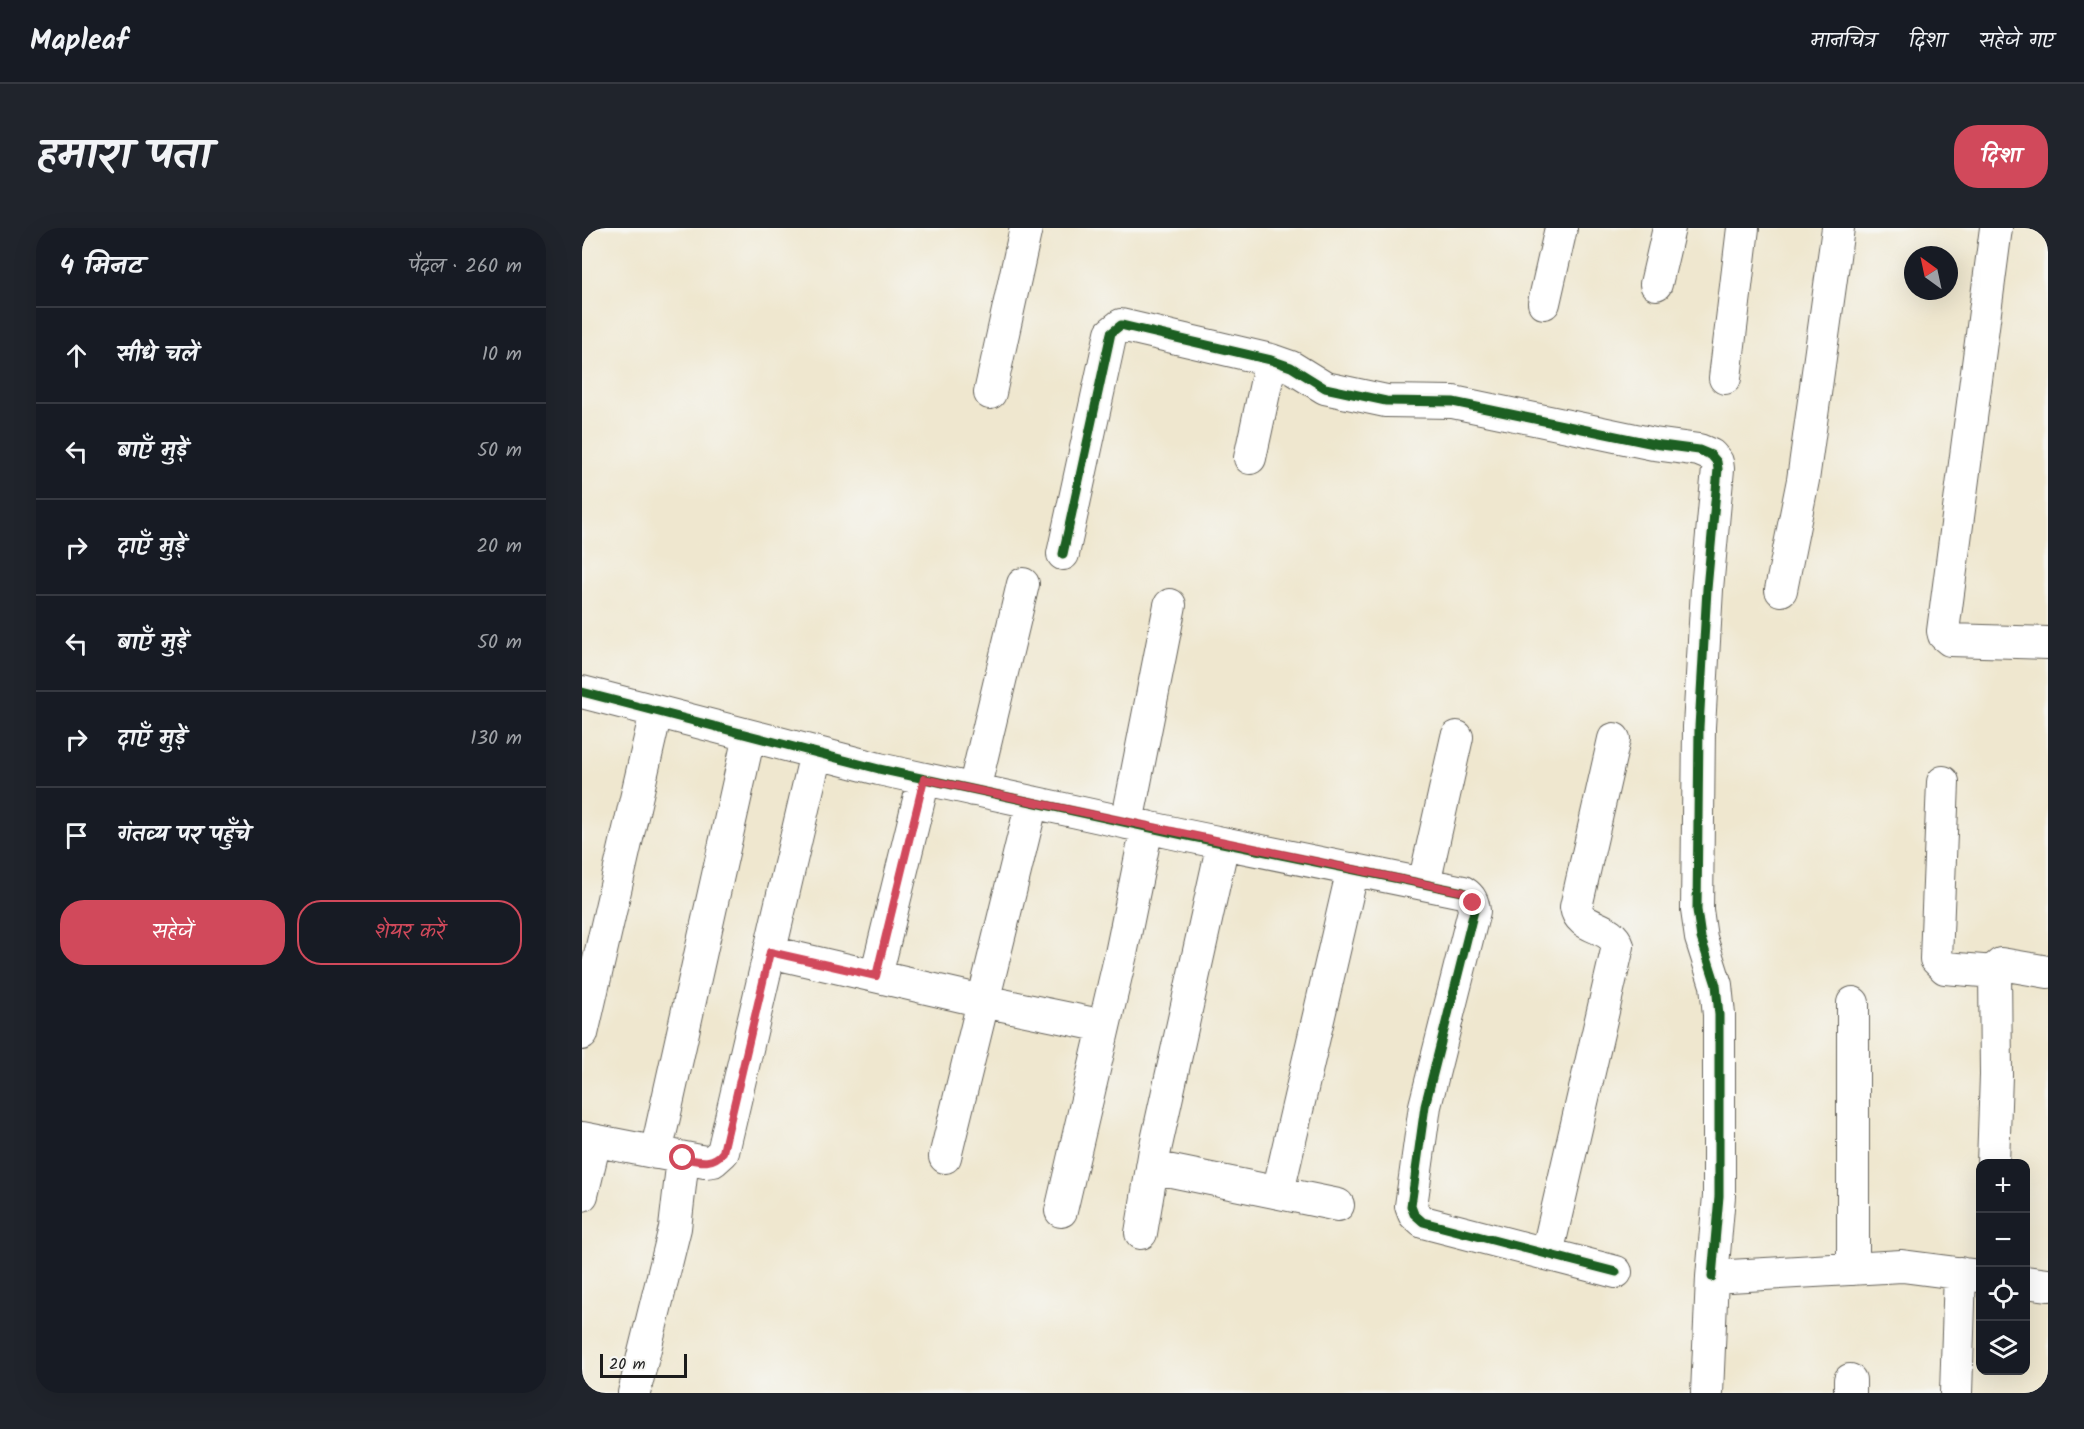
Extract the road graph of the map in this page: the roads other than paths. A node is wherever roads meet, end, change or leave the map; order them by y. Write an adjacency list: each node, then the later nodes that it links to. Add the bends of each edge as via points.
1 (1026, 228): 11 (street)
2 (1561, 228): 8 (street)
3 (1669, 228): 7 (street)
4 (1743, 228): 10 (street)
5 (1838, 228): 15 (street, via 1803,480)
6 (1995, 228): 17 (street, via 1943,631 1950,640)
7 (1656, 284)
8 (1544, 303)
9 (1271, 360): 12 (street); 13 (street, via 1128,326 1116,328 1111,333); 54 (street, via 1325,388 1386,401 1453,402 1699,450 1717,462 1700,716 1696,910 1716,985 1719,1015 1719,1196)
10 (1725, 378)
11 (990, 393)
12 (1250, 458)
13 (1063, 554)
14 (1023, 584): 26 (street)
15 (1781, 590)
16 (1170, 605): 28 (street)
17 (2048, 643)
18 (582, 692): 19 (street)
19 (656, 712): 20 (street); 39 (street)
20 (749, 736): 23 (street); 41 (street)
21 (1457, 737): 31 (street)
22 (1614, 739): 50 (street, via 1576,907 1582,920 1609,932 1618,946)
23 (816, 753): 24 (street); 32 (street)
24 (924, 779): 26 (street); 35 (street)
25 (1943, 782): 33 (street, via 1936,959 1945,968)
26 (974, 790): 27 (street)
27 (1032, 802): 28 (street); 36 (street)
28 (1137, 825): 29 (street); 38 (street)
29 (1223, 843): 30 (street); 44 (street)
30 (1353, 869): 31 (street); 45 (street)
31 (1424, 884): 50 (street, via 1463,892 1470,896 1474,911 1425,1106 1411,1206 1423,1222)
32 (770, 952): 35 (street); 41 (street, via 723,1152 713,1161 705,1162)
33 (1995, 972): 34 (street, via 2001,964); 43 (street)
34 (2048, 972)
35 (876, 976): 36 (street)
36 (983, 1001): 38 (street); 42 (street)
37 (1853, 1003): 51 (street)
38 (1104, 1026): 48 (street)
39 (582, 1034)
40 (589, 1140): 41 (street); 46 (street)
41 (670, 1155): 57 (street, via 675,1228)
42 (945, 1157)
43 (1993, 1159)
44 (1152, 1167): 45 (street); 49 (street)
45 (1278, 1192): 47 (street)
46 (582, 1195)
47 (1338, 1205)
48 (1061, 1211)
49 (1141, 1233)
50 (1547, 1254): 52 (street)
51 (1853, 1269): 53 (street, via 1902,1266); 54 (street)
52 (1616, 1272)
53 (1970, 1275): 59 (street)
54 (1712, 1276): 58 (street)
55 (2030, 1283): 56 (street)
56 (2048, 1285)
57 (634, 1393)
58 (1707, 1393)
59 (1956, 1393)

